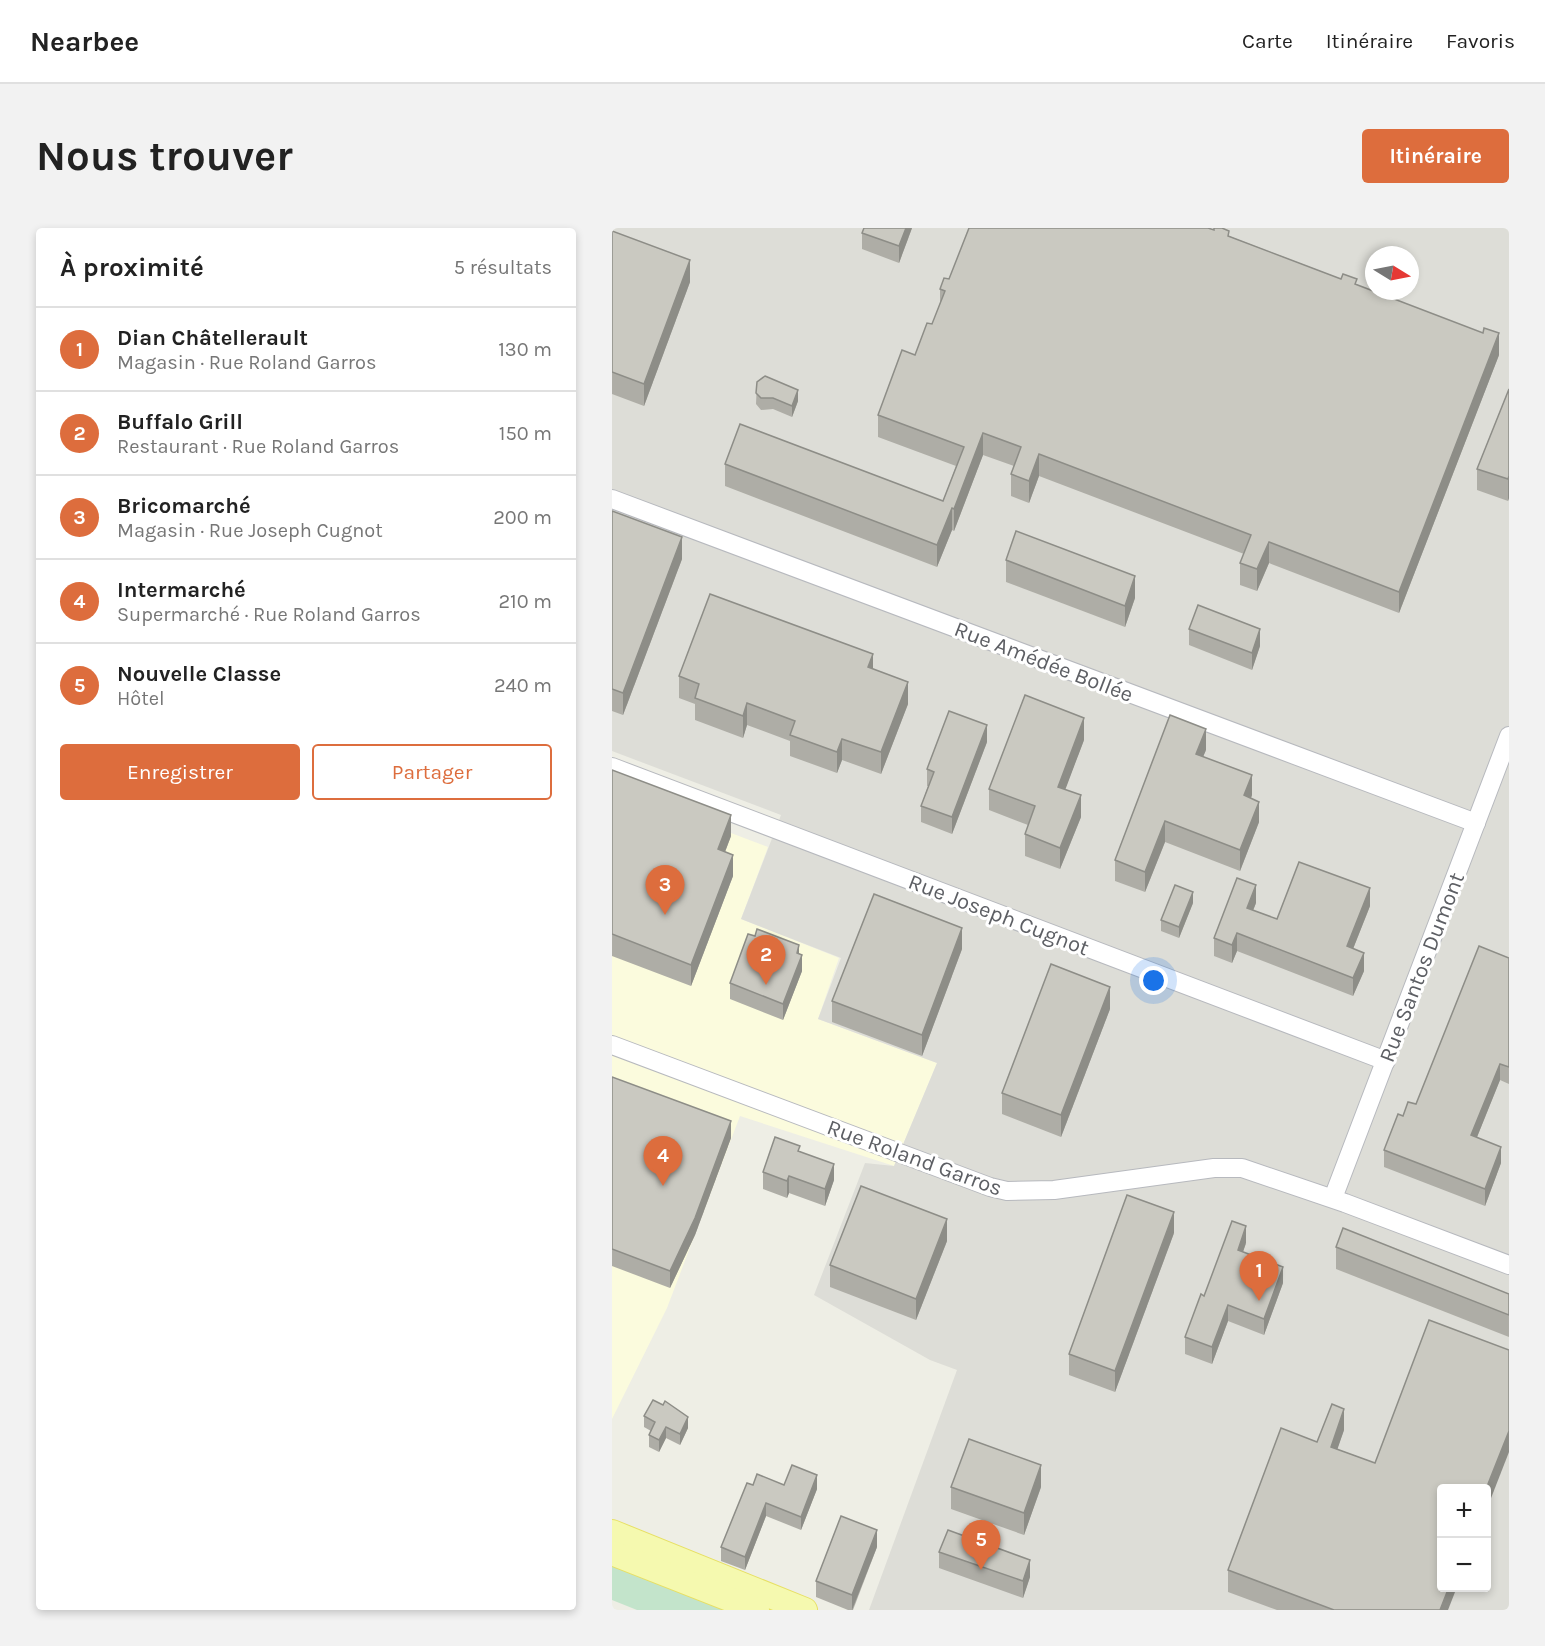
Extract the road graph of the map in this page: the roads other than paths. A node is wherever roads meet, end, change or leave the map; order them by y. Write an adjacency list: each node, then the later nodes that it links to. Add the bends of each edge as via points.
1 (612, 499): 4 (street, Rue Amédée Bollée)
2 (1509, 736): 4 (street, Rue Santos Dumont)
3 (612, 767): 6 (street, Rue Joseph Cugnot)
4 (1476, 823): 6 (street, Rue Santos Dumont)
5 (612, 1045): 7 (street, Rue Roland Garros, via 1007,1191 1054,1190 1229,1167 1257,1172)
6 (1386, 1061): 7 (street, Rue Santos Dumont)
7 (1333, 1198): 8 (street, Rue Roland Garros)
8 (1509, 1265)
9 (612, 1532): 12 (main road)
10 (612, 1553): 11 (main road)
11 (757, 1610)
12 (805, 1610)

